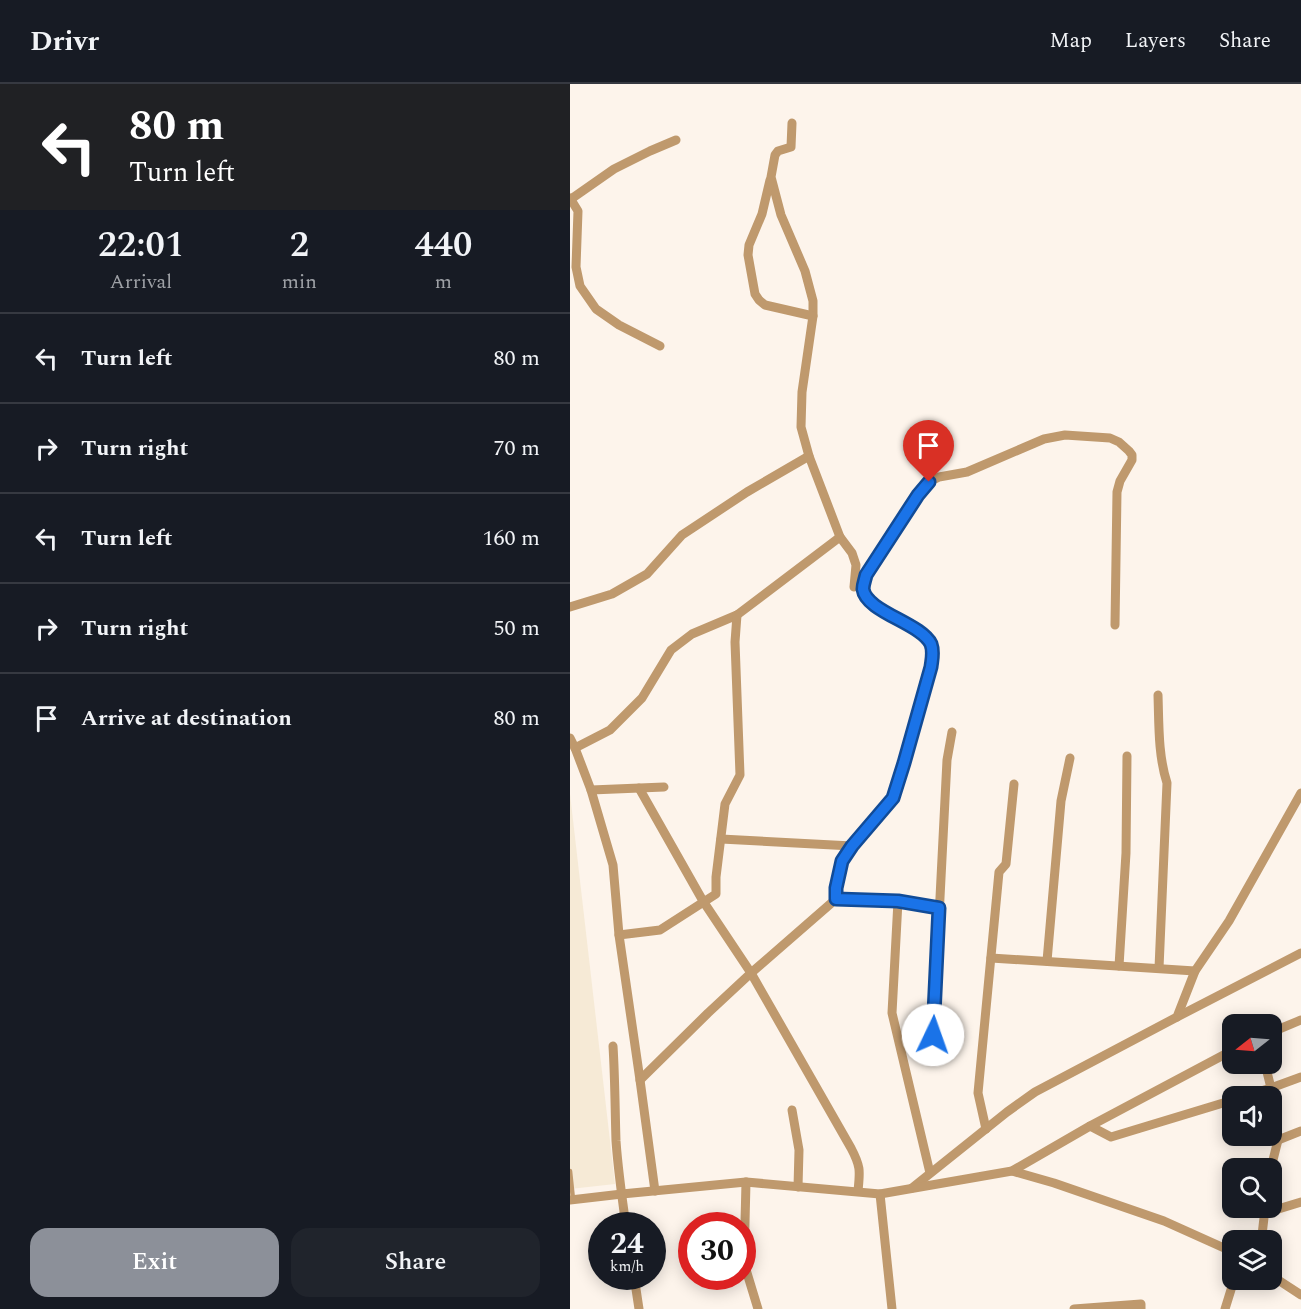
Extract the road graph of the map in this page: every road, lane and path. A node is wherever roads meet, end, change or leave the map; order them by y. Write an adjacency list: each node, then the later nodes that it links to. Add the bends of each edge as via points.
1 (792, 123): 3 (street, via 791,147 775,155)
2 (676, 140): 4 (street, via 614,169)
3 (771, 177): 5 (street, via 781,215 805,271); 5 (street, via 749,245 755,294 765,305)
4 (571, 198): 6 (street, via 578,211 576,267 580,286 596,309)
5 (813, 316): 7 (street, via 802,392 801,427)
6 (660, 346)
7 (808, 456): 8 (street); 10 (street, via 682,535 647,574 612,594)
8 (840, 537): 9 (street, via 856,566); 11 (street)
9 (854, 587)
10 (570, 607)
11 (737, 615): 16 (street, via 692,634 671,650 642,698 610,730); 24 (street, via 740,775 725,804)
12 (1114, 625): 25 (street, via 1117,492 1132,455 1119,442 1065,435 1044,439 967,472 929,482 866,575 863,586 872,603 930,642 933,654 893,798)
13 (1158, 695): 35 (street, via 1159,742 1167,783)
14 (952, 732): 29 (street)
15 (570, 738): 16 (street)
16 (575, 747): 22 (street)
17 (1127, 756): 34 (street)
18 (1070, 758): 33 (street, via 1062,801)
19 (1014, 784): 32 (street, via 1006,864 999,872)
20 (664, 787): 21 (street)
21 (639, 788): 22 (street); 27 (street)
22 (591, 790): 30 (street, via 613,865)
23 (1301, 793): 36 (street, via 1229,921)
24 (721, 839): 25 (street); 27 (street, via 716,894)
25 (852, 846): 26 (street, via 842,861)
26 (836, 899): 28 (street); 37 (street)
27 (703, 901): 30 (street, via 660,930); 37 (street)
28 (898, 901): 29 (street); 55 (street, via 892,1013)
29 (939, 908): 41 (street)
30 (619, 935): 45 (street)
31 (1301, 953): 38 (street)
32 (991, 958): 33 (street); 50 (street, via 978,1093)
33 (1047, 961): 34 (street)
34 (1119, 966): 35 (street)
35 (1159, 968): 36 (street)
36 (1195, 971): 38 (street)
37 (751, 973): 45 (street); 60 (street, via 858,1163)
38 (1177, 1017): 50 (street, via 1035,1092)
39 (1301, 1020): 40 (street)
40 (1282, 1028)
41 (933, 1035)
42 (614, 1046): 61 (street)
43 (1222, 1056): 49 (street)
44 (1301, 1077): 46 (street)
45 (640, 1080): 59 (street)
46 (1276, 1086)
47 (1222, 1103): 49 (street, via 1111,1137)
48 (792, 1110): 57 (street, via 799,1150)
49 (1090, 1126): 53 (street)
50 (986, 1129): 55 (street)
51 (1301, 1131): 52 (street)
52 (1282, 1138)
53 (1012, 1171): 58 (street); 67 (street, via 1164,1221)
54 (570, 1172): 63 (lane)
55 (930, 1173): 58 (street)
56 (746, 1182): 57 (street); 59 (street); 73 (street, via 744,1263)
57 (798, 1187): 60 (street)
58 (910, 1189): 62 (street)
59 (655, 1191): 61 (street)
60 (858, 1191): 62 (street)
61 (621, 1194): 63 (street); 66 (street)
62 (880, 1194): 74 (street)
63 (572, 1200)
64 (1301, 1202): 65 (street)
65 (1282, 1206)
66 (624, 1212)
67 (1222, 1247)
68 (1282, 1283): 71 (street)
69 (636, 1290): 72 (street)
70 (1231, 1290): 77 (street)
71 (1301, 1295)
72 (639, 1309)
73 (758, 1309)
74 (892, 1309)
75 (1074, 1309): 76 (street, via 1141,1304)
76 (1141, 1309)
77 (1225, 1309)

